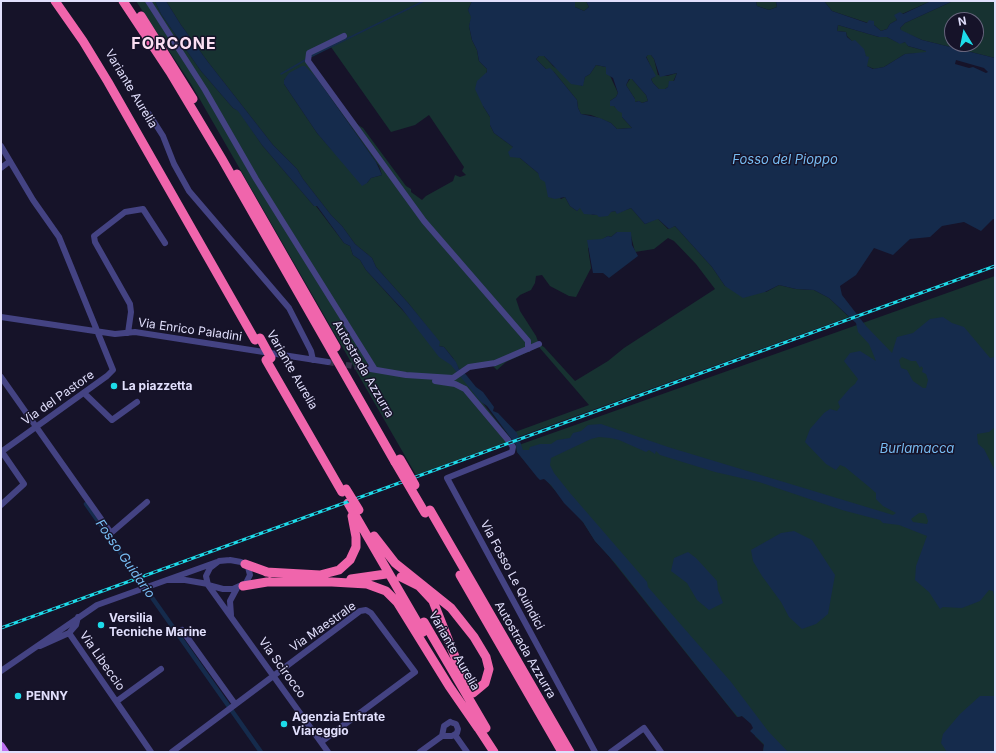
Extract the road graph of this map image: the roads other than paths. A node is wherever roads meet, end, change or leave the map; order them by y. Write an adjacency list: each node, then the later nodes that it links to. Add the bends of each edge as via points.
1 (55, 1): 7 (highway, Variante Aurelia)
2 (61, 1): 7 (highway, Variante Aurelia)
3 (123, 1): 28 (highway, Autostrada Azzurra, via 218,152)
4 (131, 1): 28 (highway, Autostrada Azzurra, via 204,116)
5 (148, 1): 21 (street)
6 (344, 36): 17 (street, via 309,53 308,59 424,221 521,332 528,341)
7 (110, 81): 29 (highway, Variante Aurelia)
8 (149, 114): 18 (street, via 164,136 174,164 189,191 289,308)
9 (1, 146): 10 (street)
10 (10, 161): 11 (street); 14 (street, via 59,237)
11 (1, 168)
12 (165, 243): 15 (street, via 143,209 126,212 94,236 130,304)
13 (1, 316): 14 (street, Via Enrico Paladini)
14 (98, 331): 15 (street, Via Enrico Paladini); 24 (street, Via del Pastore, via 113,369 112,373)
15 (128, 333): 18 (street, Via Enrico Paladini, via 135,332)
16 (539, 344): 17 (street)
17 (528, 349): 22 (street, via 495,363 465,369 453,378)
18 (313, 360): 19 (street, Via Enrico Paladini)
19 (328, 362)
20 (359, 367): 21 (street)
21 (374, 368): 22 (street)
22 (398, 373): 74 (street, Via Fosso Le Quindici, via 401,376 455,384 465,389 513,447 512,452 447,478)
23 (1, 376): 26 (street)
24 (84, 394): 25 (street, via 112,420); 26 (street, Via del Pastore)
25 (136, 402)
26 (36, 427): 27 (street, Via del Pastore); 30 (street, via 111,533)
27 (1, 452): 31 (street, via 24,484)
28 (398, 460): 33 (highway, Autostrada Azzurra, bridge)
29 (344, 490): 32 (highway, Variante Aurelia, bridge); 32 (highway, Variante Aurelia, via 348,503)
30 (147, 502)
31 (1, 505)
32 (355, 512): 34 (highway, Variante Aurelia); 37 (highway, via 356,547 350,560 342,568 322,575); 59 (highway, Variante Aurelia)
33 (427, 512): 72 (highway, Autostrada Azzurra); 73 (highway, Autostrada Azzurra)
34 (374, 536): 56 (highway, via 395,562 451,608 474,637 486,657 489,669 485,683); 59 (highway, Variante Aurelia)
35 (217, 562): 36 (street, via 235,560); 40 (street); 43 (street, via 207,572)
36 (245, 564): 37 (highway); 44 (street, via 250,575 248,582)
37 (266, 572): 41 (highway)
38 (386, 574): 42 (highway)
39 (401, 576): 59 (highway, via 423,589 435,606)
40 (157, 582): 43 (street, via 181,579); 46 (street, via 101,603)
41 (318, 582): 42 (highway); 44 (highway, via 267,582)
42 (332, 582): 55 (highway, via 368,589 389,601); 59 (highway, via 367,584 391,594)
43 (208, 585): 44 (street, via 223,589); 45 (street, Via Scirocco)
44 (240, 587): 45 (street, via 230,601)
45 (231, 616): 54 (street, Via Scirocco)
46 (78, 617): 48 (street, Via Libeccio, via 76,625); 49 (street)
47 (182, 630): 58 (street)
48 (69, 633): 49 (street, Via Libeccio); 57 (street, Via Libeccio)
49 (32, 650): 50 (street)
50 (8, 666): 52 (street); 53 (street)
51 (161, 669): 57 (street, Via Libeccio)
52 (1, 671)
53 (1, 674)
54 (274, 675): 58 (street, Via Maestrale); 62 (street, Via Scirocco); 62 (street, Via Maestrale, via 360,611 366,610 371,613 415,672)
55 (451, 694)
56 (474, 694)
57 (117, 701): 65 (street, Via Libeccio)
58 (234, 705): 66 (street, Via Maestrale)
59 (479, 723): 70 (highway, Variante Aurelia); 71 (highway, Variante Aurelia)
60 (455, 735): 61 (street); 61 (street, via 458,727 454,722 450,722 444,726); 69 (street)
61 (442, 736): 68 (street)
62 (321, 742): 67 (street, Via Scirocco)
63 (1, 746): 64 (main road)
64 (5, 752)
65 (151, 752)
66 (172, 752)
67 (328, 752)
68 (420, 752)
69 (467, 752)
70 (494, 752)
71 (501, 752)
72 (562, 752)
73 (570, 752)
74 (595, 752)
75 (611, 752): 76 (street, via 644,728)
76 (661, 752)

